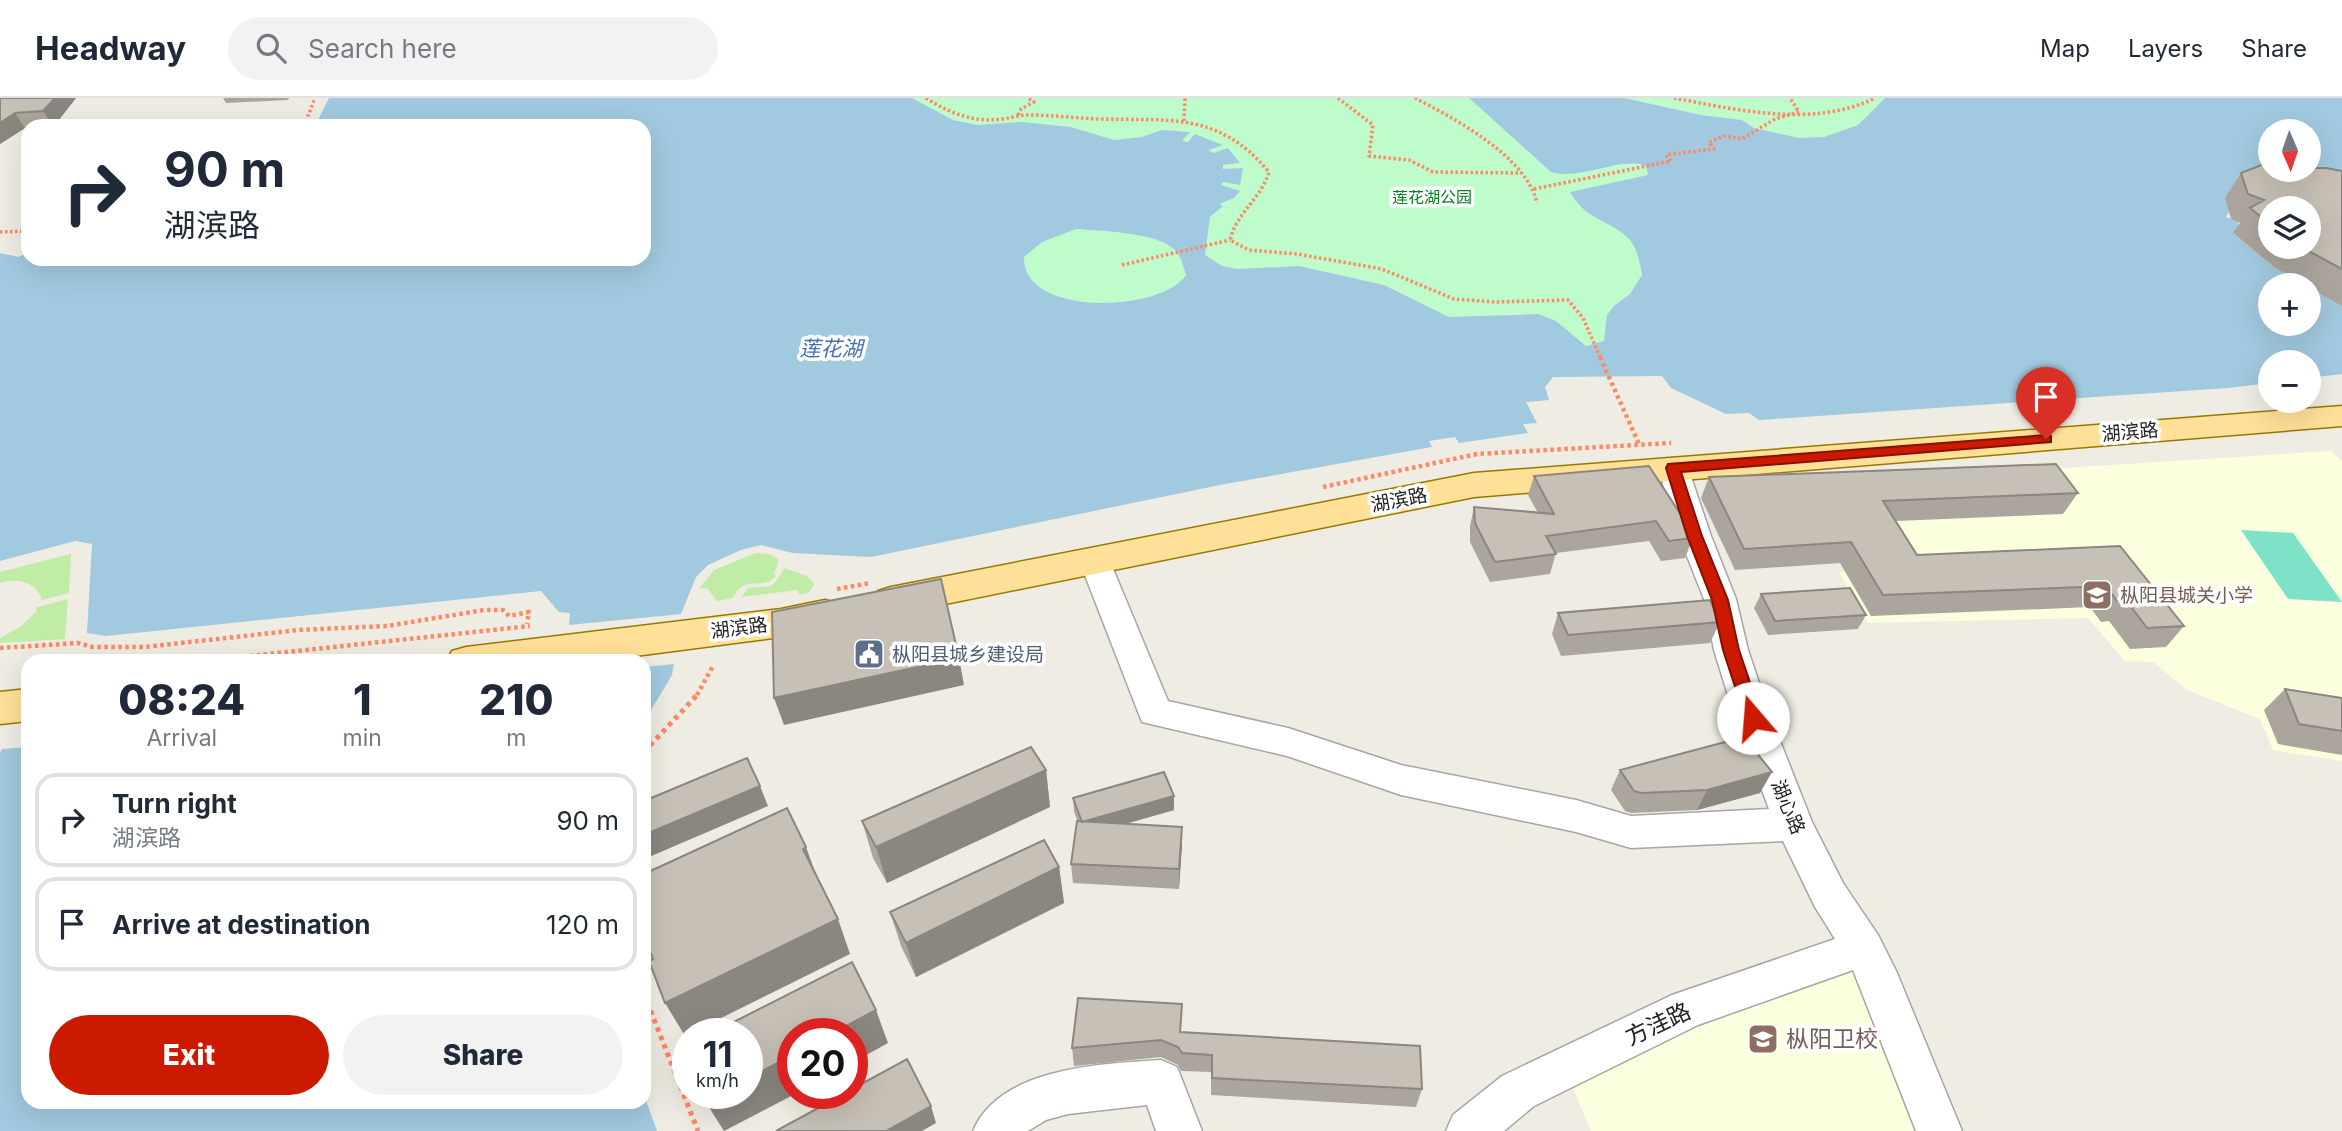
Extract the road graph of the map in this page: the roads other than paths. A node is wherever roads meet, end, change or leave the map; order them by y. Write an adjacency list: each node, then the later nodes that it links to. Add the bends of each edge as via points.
1 (2335, 424): 2 (main road, 湖滨路)
2 (1673, 468): 3 (main road, 湖滨路, via 1474,485); 7 (lane, 湖心路, via 1720,600 1753,718)
3 (1095, 560): 4 (main road, 湖滨路, via 781,623); 7 (lane, via 1155,712 1288,742 1401,780 1632,832)
4 (539, 654)
5 (21, 706): 6 (main road)
6 (0, 708)
7 (1794, 824): 8 (lane, 湖心路, via 1829,895)
8 (1863, 948): 11 (lane, 方洼路, via 1687,1009 1518,1091); 12 (lane, 湖心路)
9 (996, 1131): 10 (lane, via 1016,1112 1051,1098 1099,1086 1161,1082)
10 (1179, 1131)
11 (1469, 1131)
12 (1939, 1131)

